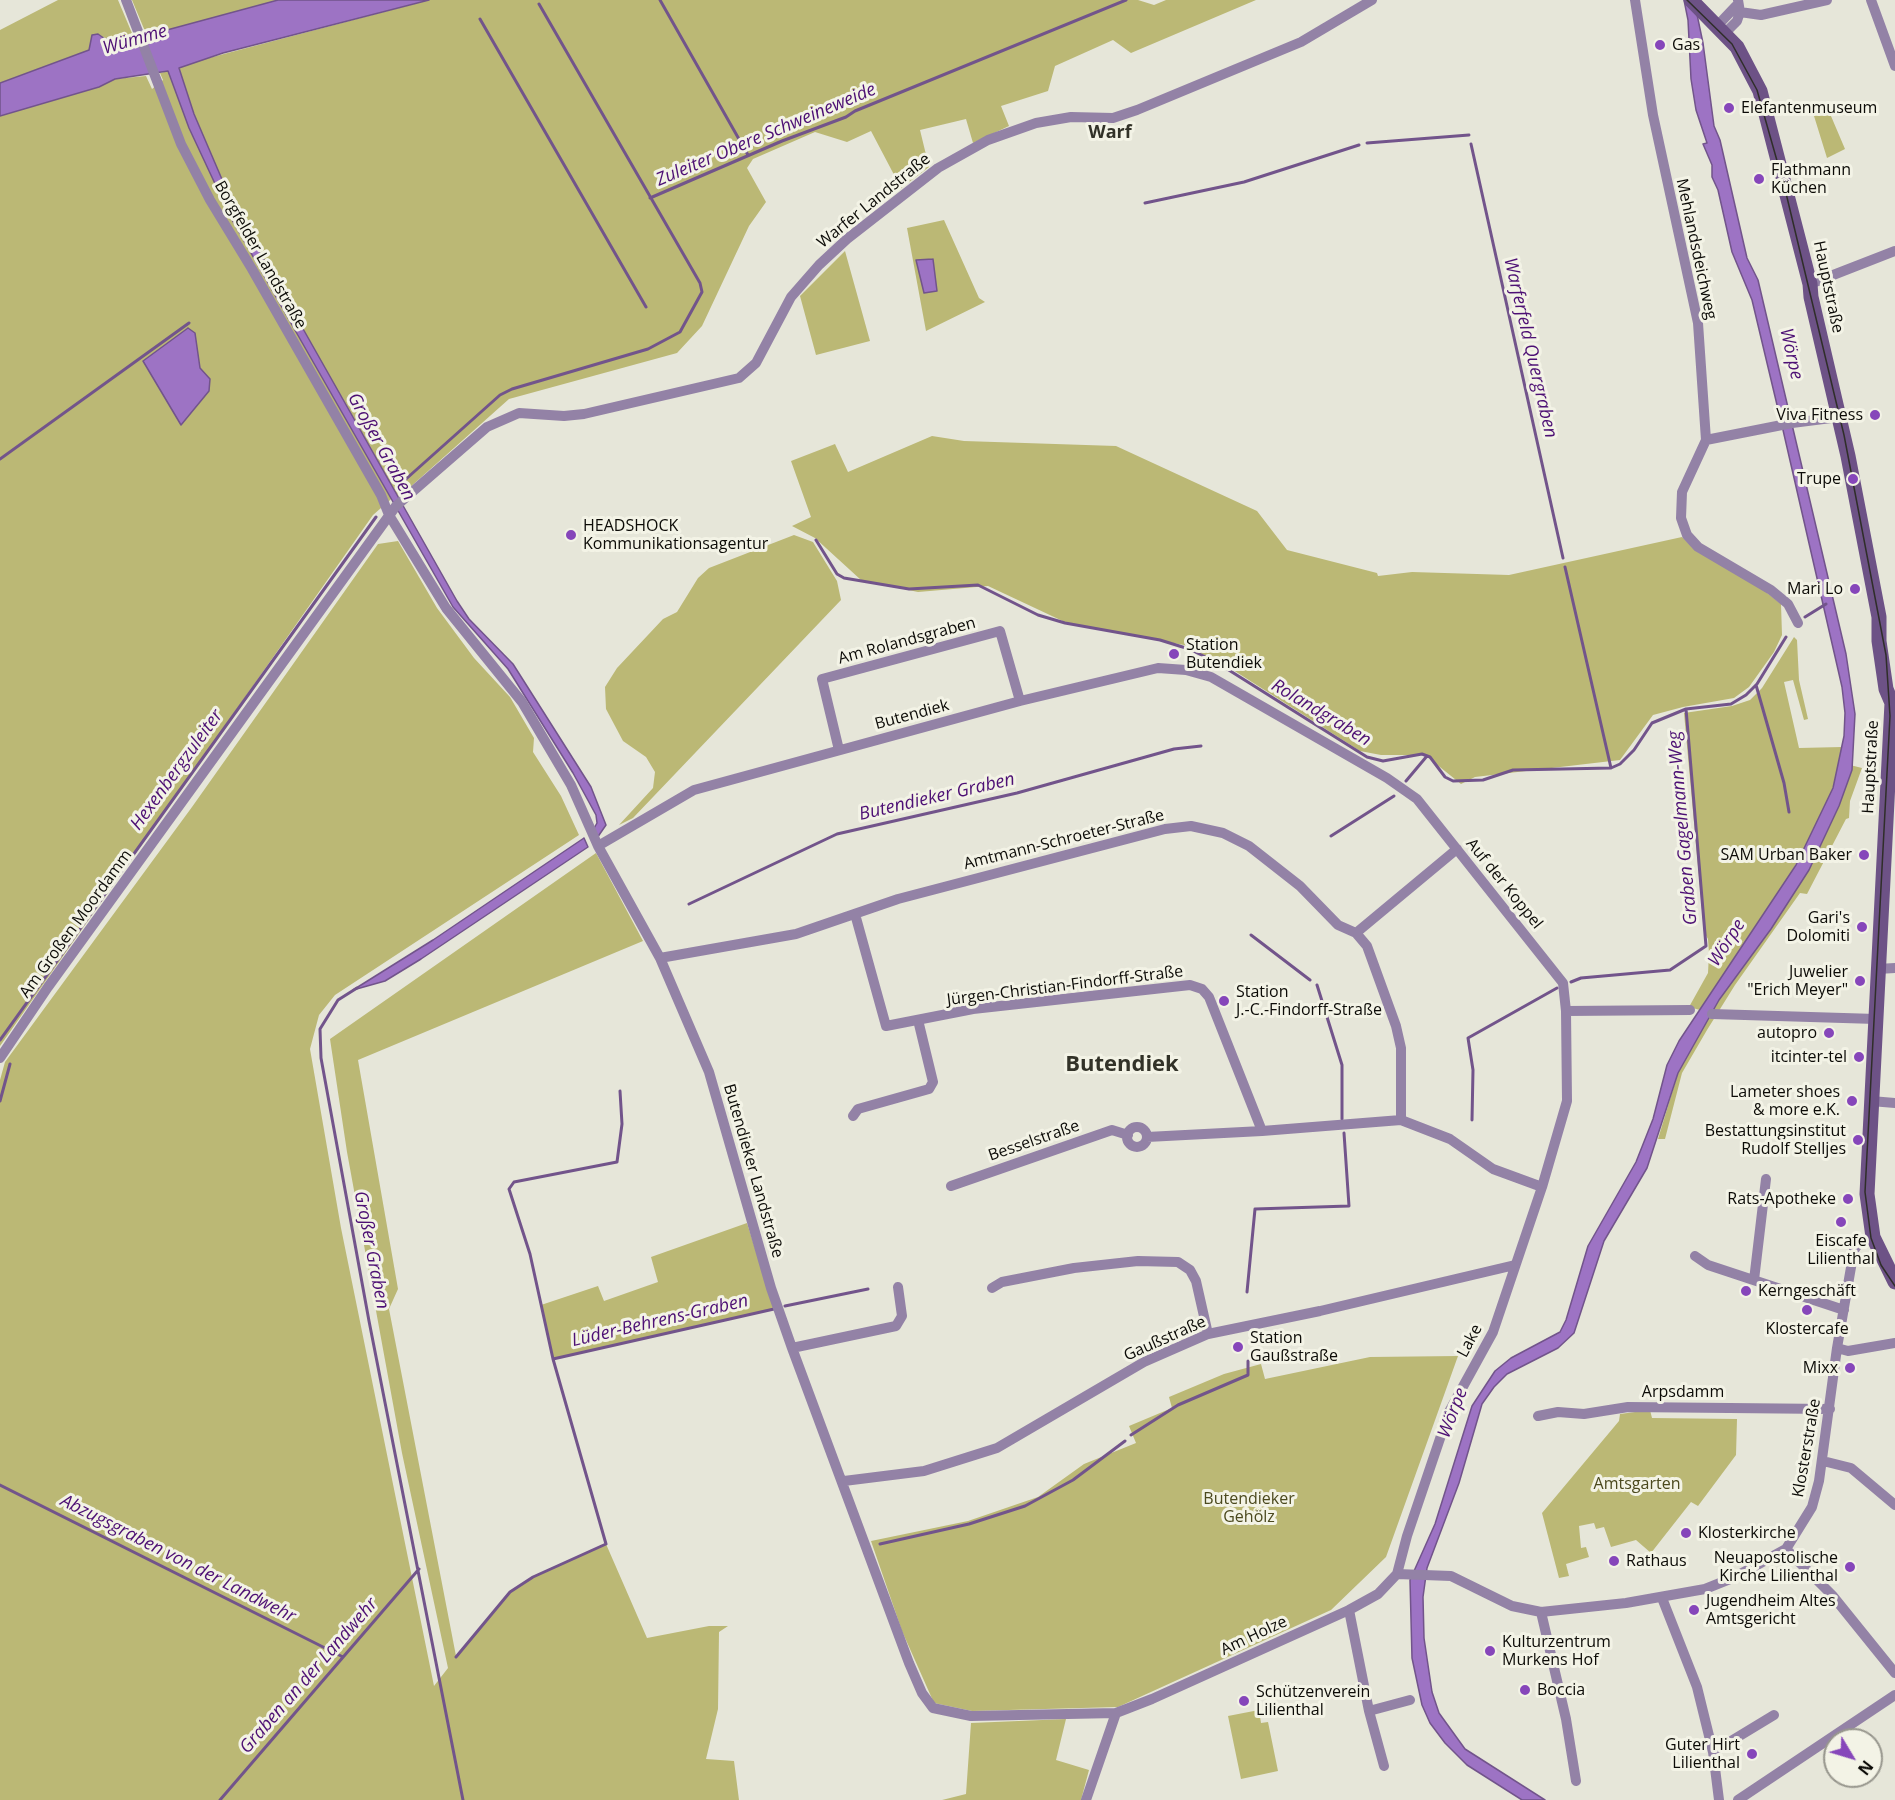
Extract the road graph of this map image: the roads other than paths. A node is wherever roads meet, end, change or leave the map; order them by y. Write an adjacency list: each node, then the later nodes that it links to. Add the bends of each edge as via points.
1 (126, 0): 14 (street, Borgfelder Landstraße, via 181,144 210,200 381,495)
2 (1372, 0): 14 (street, Warfer Landstraße, via 1301,42 1137,110 1113,118 1071,117 1036,123 988,140 926,176 819,265 791,297 756,363 739,378 584,414 507,416 477,435)
3 (1635, 0): 13 (street, Mehlandsdeichweg, via 1653,115 1698,323)
4 (1827, 0): 7 (street, via 1764,15)
5 (1871, 0): 9 (street)
6 (1694, 3): 8 (street, Hauptstraße)
7 (1737, 6): 8 (street)
8 (1721, 29): 11 (street, Hauptstraße, via 1743,57 1760,91)
9 (1895, 66)
10 (1895, 252): 11 (street)
11 (1810, 284): 12 (street, Hauptstraße)
12 (1839, 417): 13 (street); 18 (street, Hauptstraße, via 1879,617 1886,689)
13 (1706, 440): 15 (street, Mehlandsdeichweg, via 1682,492 1681,518 1687,535 1698,547 1748,574 1788,604)
14 (396, 507): 20 (street, Butendieker Landstraße, via 452,618 522,702 571,785); 33 (street, Am Großen Moordamm)
15 (1798, 623)
16 (1245, 694): 17 (street, Butendiek, via 1211,677 1158,668); 21 (street, Auf der Koppel, via 1402,787 1417,799)
17 (1020, 701): 19 (street, Butendiek); 19 (street, Am Rolandsgraben, via 1000,631 822,679)
18 (1894, 704): 22 (street, Hauptstraße)
19 (839, 750): 20 (street, Butendiek, via 694,790)
20 (598, 846): 25 (street, Butendieker Landstraße)
21 (1457, 849): 24 (street); 29 (street, Auf der Koppel, via 1563,983)
22 (1889, 901): 27 (street, Hauptstraße)
23 (855, 914): 24 (street, Amtmann-Schroeter-Straße, via 1131,837 1191,826 1223,833 1249,846 1300,886 1338,925); 25 (street, Amtmann-Schroeter-Straße, via 796,934); 32 (street, Jürgen-Christian-Findorff-Straße, via 886,1026)
24 (1356, 933): 37 (street, via 1367,946 1396,1026 1401,1048)
25 (660, 958): 52 (street, Butendieker Landstraße, via 709,1072)
26 (1895, 968): 27 (street)
27 (1878, 969): 31 (street, Hauptstraße)
28 (1690, 1010): 29 (street)
29 (1566, 1011): 41 (street, Auf der Koppel, via 1567,1101)
30 (1712, 1014): 31 (street)
31 (1876, 1018): 34 (street, Hauptstraße)
32 (918, 1020): 36 (street, via 933,1082 929,1089 858,1109); 38 (street, Jürgen-Christian-Findorff-Straße, via 1041,1000 1190,985 1202,989 1209,997)
33 (0, 1058)
34 (1871, 1101): 35 (street); 42 (street, Hauptstraße, via 1867,1194)
35 (1895, 1103)
36 (853, 1116)
37 (1401, 1120): 38 (street); 41 (street, via 1450,1139 1493,1169)
38 (1262, 1131): 40 (street, Besselstraße, via 1147,1137 1139,1128 1128,1135 1112,1130)
39 (1766, 1179): 45 (street)
40 (951, 1186)
41 (1542, 1187): 44 (street, Lake)
42 (1873, 1237): 46 (street, Hauptstraße); 49 (street, Klosterstraße, via 1854,1250)
43 (1695, 1256): 45 (street, via 1708,1265)
44 (1515, 1265): 50 (street, Gaußstraße); 60 (street, Lake, via 1493,1332 1449,1412 1407,1536)
45 (1754, 1280): 49 (street)
46 (1895, 1282)
47 (898, 1287): 52 (street, via 902,1316 896,1326)
48 (992, 1288): 50 (street, via 1002,1282 1074,1268 1178,1262 1190,1270 1196,1281)
49 (1844, 1310): 53 (street, Klosterstraße)
50 (1208, 1334): 57 (street, Gaußstraße, via 1144,1362 997,1448 924,1472)
51 (1895, 1343): 53 (street, via 1848,1351)
52 (792, 1348): 57 (street, Butendieker Landstraße)
53 (1837, 1348): 54 (street, Klosterstraße)
54 (1830, 1409): 55 (street, Arpsdamm, via 1628,1407); 56 (street, Klosterstraße)
55 (1538, 1416)
56 (1823, 1461): 58 (street, via 1851,1468); 59 (street, Klosterstraße, via 1812,1508)
57 (844, 1481): 68 (street, Butendieker Landstraße, via 909,1663 933,1708 971,1716)
58 (1895, 1505)
59 (1786, 1549): 61 (street, Klosterstraße, via 1722,1583); 64 (street, via 1832,1595)
60 (1403, 1574): 62 (street, Am Holze); 63 (street, Klosterstraße, via 1451,1576 1512,1606)
61 (1662, 1598): 63 (street, Klosterstraße); 70 (street, via 1697,1687)
62 (1349, 1611): 67 (street); 68 (street, Am Holze)
63 (1541, 1612): 72 (street)
64 (1895, 1673)
65 (1895, 1695): 75 (street)
66 (1410, 1700): 67 (street)
67 (1369, 1711): 71 (street)
68 (1116, 1713): 73 (street)
69 (1774, 1715): 70 (street)
70 (1713, 1752): 74 (street)
71 (1384, 1767)
72 (1576, 1781)
73 (1086, 1800)
74 (1719, 1800)
75 (1738, 1800)

